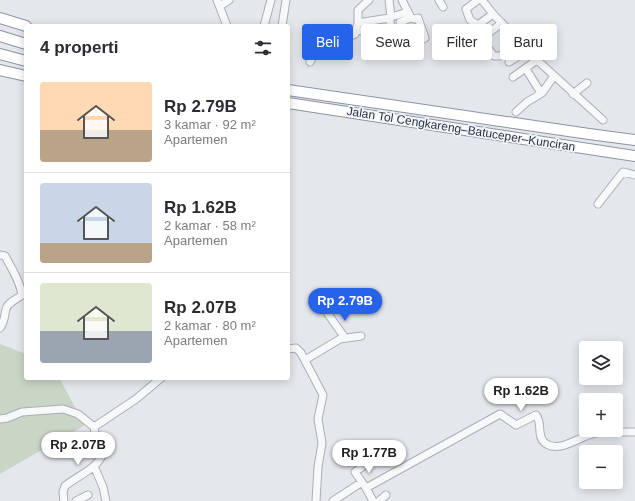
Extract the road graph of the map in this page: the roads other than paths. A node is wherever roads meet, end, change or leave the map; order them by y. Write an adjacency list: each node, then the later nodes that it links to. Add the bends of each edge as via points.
1 (229, 0): 10 (street)
2 (271, 0): 18 (street)
3 (286, 0): 19 (street)
4 (369, 0): 23 (street, via 358,10)
5 (389, 0): 13 (street, via 392,17)
6 (402, 0): 13 (street)
7 (440, 0): 11 (street)
8 (478, 0): 12 (street, via 466,9 470,20 478,25)
9 (482, 0): 12 (street)
10 (219, 3): 17 (street)
11 (443, 8)
12 (493, 14): 16 (street)
13 (410, 15): 15 (street); 20 (street, via 414,20 418,18)
14 (0, 18): 22 (highway)
15 (400, 22)
16 (502, 23)
17 (226, 24)
18 (265, 24)
19 (282, 24)
20 (420, 24)
21 (500, 24): 27 (street, via 482,38 494,56)
22 (24, 25)
23 (357, 27): 23 (street, via 371,38 394,36 389,18); 30 (street, via 353,36 315,53)
24 (0, 36): 25 (highway)
25 (24, 43)
26 (0, 54): 28 (highway)
27 (500, 56)
28 (24, 60)
29 (537, 60): 31 (street); 34 (street)
30 (310, 62)
31 (526, 69): 35 (street); 38 (street)
32 (0, 70): 33 (highway)
33 (24, 76)
34 (554, 76): 38 (street); 39 (street)
35 (513, 77)
36 (586, 83): 39 (street)
37 (290, 90): 43 (highway, Jalan Tol Cengkareng–Batuceper–Kunciran)
38 (541, 93): 41 (street)
39 (573, 94): 42 (street)
40 (290, 103): 44 (highway, Jalan Tol Cengkareng–Batuceper–Kunciran)
41 (516, 112)
42 (603, 120)
43 (635, 140)
44 (634, 156)
45 (635, 175): 46 (street, via 623,172)
46 (598, 204)
47 (0, 255): 48 (street, via 5,256)
48 (24, 294): 50 (street, via 8,305 6,318)
49 (330, 306): 52 (street, via 328,314)
50 (0, 328)
51 (361, 336): 52 (street)
52 (345, 338): 54 (street)
53 (290, 349): 54 (street, via 299,350)
54 (305, 360): 67 (street, via 323,395 318,419 322,443)
55 (159, 380): 57 (street, via 136,399)
56 (0, 419): 57 (street, via 22,412 63,409 78,414)
57 (94, 426): 60 (street, via 104,449)
58 (635, 432): 61 (street, via 595,433 564,445 553,446 542,440 540,422 536,415 516,425 503,415 497,415)
59 (372, 460): 61 (street, via 355,472)
60 (94, 466): 64 (street, via 65,486); 66 (street)
61 (364, 485): 68 (street); 69 (street)
62 (88, 495): 65 (street)
63 (386, 496): 70 (street)
64 (64, 501)
65 (76, 501)
66 (106, 501)
67 (316, 501)
68 (333, 501)
69 (373, 501)
70 (379, 501)

